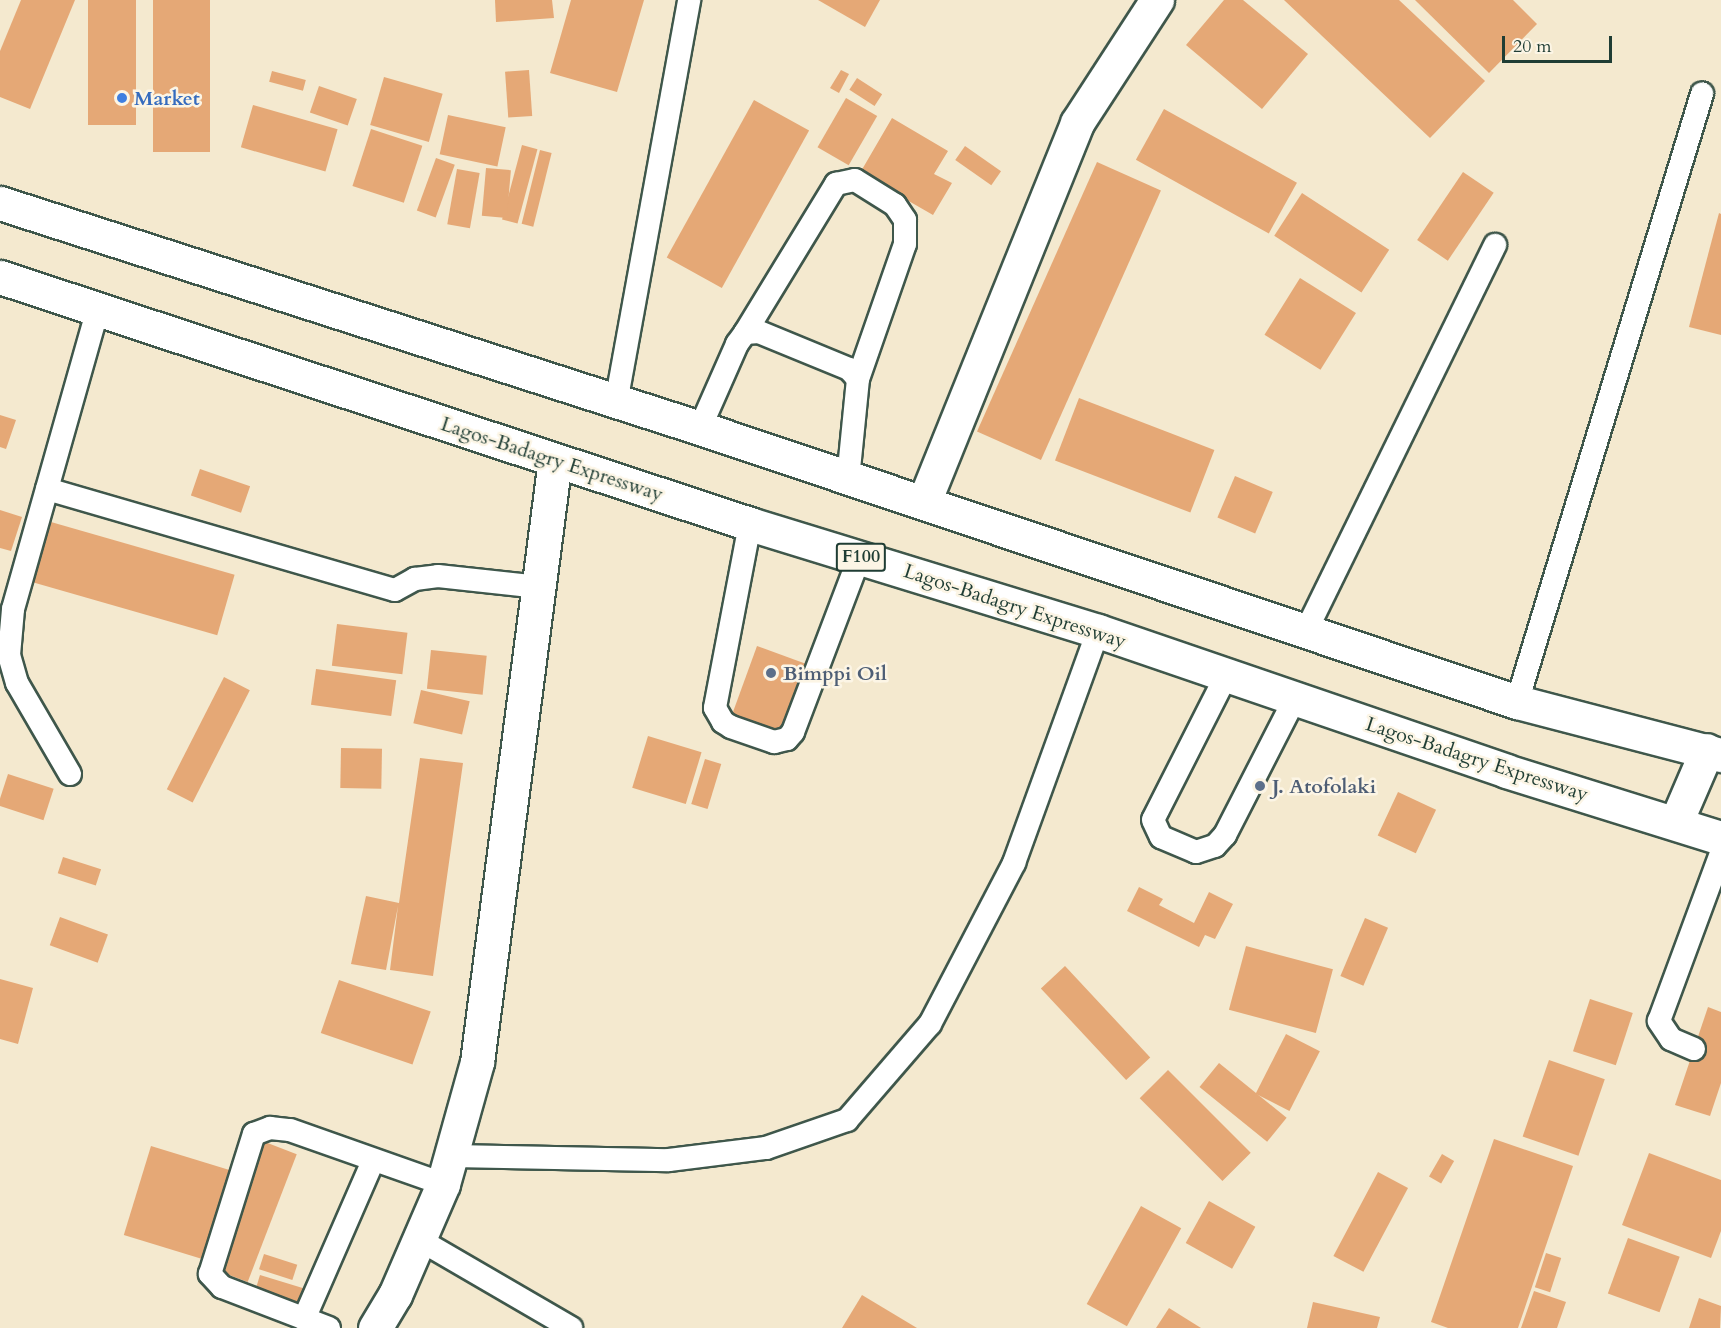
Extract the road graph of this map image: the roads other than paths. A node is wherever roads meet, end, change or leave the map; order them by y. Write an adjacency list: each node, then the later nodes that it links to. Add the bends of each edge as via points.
1 (689, 0): 10 (lane)
2 (1157, 0): 15 (main road, via 1077,123)
3 (1702, 94): 23 (lane)
4 (0, 203): 10 (main road)
5 (1495, 245): 20 (lane)
6 (0, 277): 7 (main road, Lagos-Badagry Expressway / F100)
7 (99, 309): 12 (main road, Lagos-Badagry Expressway / F100); 14 (lane)
8 (745, 333): 9 (lane, via 759,332 849,369); 9 (lane, via 836,184 855,180 895,205 905,220 905,244); 11 (lane)
9 (858, 379): 13 (lane)
10 (616, 404): 11 (main road)
11 (700, 428): 13 (main road)
12 (555, 460): 16 (main road, Lagos-Badagry Expressway / F100); 18 (main road)
13 (848, 480): 15 (main road)
14 (47, 489): 18 (lane, via 395,590 415,579 438,576); 25 (lane, via 13,609 9,655 17,683)
15 (924, 502): 20 (main road)
16 (750, 524): 17 (main road, Lagos-Badagry Expressway / F100); 17 (lane, via 715,708 731,727 774,742 787,739 793,732)
17 (860, 556): 19 (main road, Lagos-Badagry Expressway / F100)
18 (539, 587): 31 (main road, via 477,1062)
19 (1098, 631): 21 (main road, Lagos-Badagry Expressway / F100); 31 (lane, via 1014,863 930,1024 847,1119 766,1148 669,1160)
20 (1306, 631): 23 (main road)
21 (1226, 676): 22 (main road, Lagos-Badagry Expressway / F100); 22 (lane, via 1153,820 1161,837 1196,852 1215,846 1225,835)
22 (1295, 698): 26 (main road, Lagos-Badagry Expressway / F100, via 1506,771)
23 (1517, 702): 24 (main road)
24 (1714, 753): 26 (main road)
25 (70, 774)
26 (1676, 822): 27 (main road, Lagos-Badagry Expressway / F100)
27 (1721, 838)
28 (1721, 853): 29 (lane, via 1659,1021 1671,1039)
29 (1694, 1049)
30 (373, 1161): 31 (lane); 33 (lane); 33 (lane, via 290,1130 270,1128 254,1134 210,1274 222,1287)
31 (448, 1170): 32 (main road)
32 (420, 1240): 35 (main road); 36 (lane)
33 (304, 1319): 34 (lane)
34 (329, 1328)
35 (375, 1328)
36 (571, 1328)

